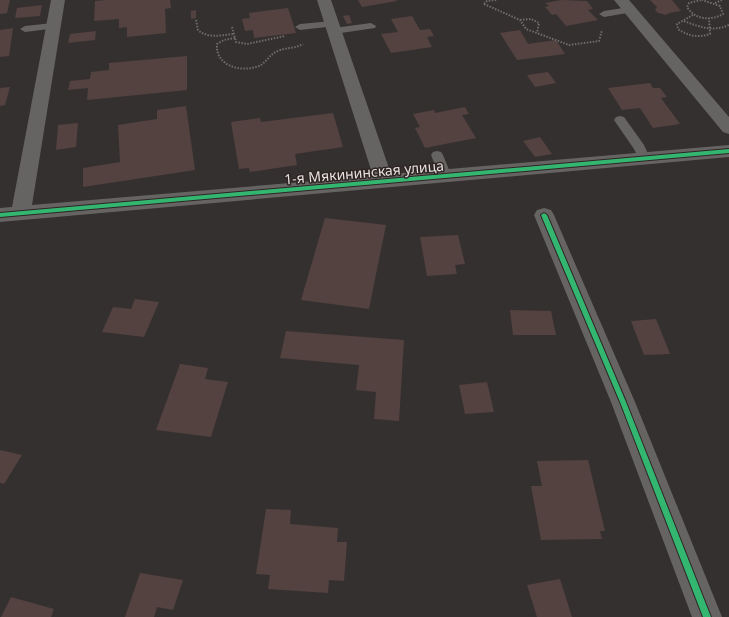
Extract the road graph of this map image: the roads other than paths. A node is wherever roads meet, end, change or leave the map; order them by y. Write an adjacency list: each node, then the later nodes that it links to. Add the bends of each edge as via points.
1 (58, 0): 5 (street)
2 (324, 0): 8 (street)
3 (625, 5): 4 (lane); 10 (street)
4 (604, 14)
5 (53, 26): 9 (lane); 18 (street)
6 (371, 26): 8 (lane)
7 (300, 27): 8 (lane)
8 (333, 28): 17 (street)
9 (25, 29)
10 (724, 114): 12 (street)
11 (620, 120): 15 (lane)
12 (729, 128)
13 (729, 152): 15 (street, 1-я Мякининская улица)
14 (437, 155): 16 (lane)
15 (646, 160): 16 (street, 1-я Мякининская улица)
16 (446, 177): 17 (street, 1-я Мякининская улица)
17 (384, 182): 18 (street, 1-я Мякининская улица)
18 (21, 214): 19 (street, 1-я Мякининская улица)
19 (0, 215)
20 (544, 215): 21 (street, via 623,402)
21 (707, 617)

